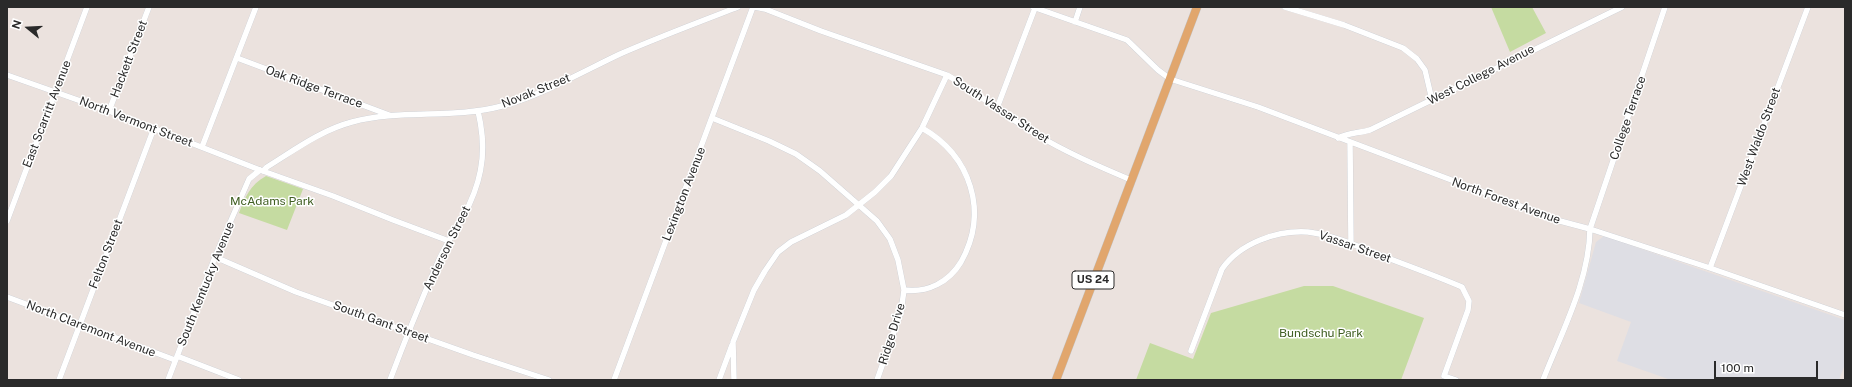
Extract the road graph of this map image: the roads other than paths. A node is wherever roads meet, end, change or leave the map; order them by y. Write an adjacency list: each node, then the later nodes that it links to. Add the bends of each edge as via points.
1 (87, 7): 18 (street, East Scarritt Avenue)
2 (149, 7): 21 (street, Hackett Street)
3 (256, 7): 14 (street)
4 (738, 7): 22 (street, Novak Street, via 632,49 521,100)
5 (754, 7): 16 (street, South Vassar Street); 24 (street, Lexington Avenue)
6 (1034, 7): 13 (street); 20 (street)
7 (1080, 7): 13 (street)
8 (1197, 7): 17 (main road, US 24)
9 (1285, 7): 19 (street, via 1344,25 1403,48 1417,59 1425,70)
10 (1622, 7): 19 (street, West College Avenue)
11 (1665, 7): 34 (street, College Terrace)
12 (1808, 7): 38 (street, West Waldo Street)
13 (1075, 22): 17 (street, via 1129,41)
14 (237, 58): 23 (street, Oak Ridge Terrace); 29 (street)
15 (7, 75): 18 (street, North Vermont Street)
16 (947, 75): 20 (street, South Vassar Street); 26 (street)
17 (1170, 79): 27 (street, North Forest Avenue, via 1258,107); 31 (main road, US 24)
18 (55, 92): 21 (street, North Vermont Street); 33 (street, East Scarritt Avenue)
19 (1432, 100): 27 (street, West College Avenue, via 1370,130)
20 (997, 108): 31 (street, South Vassar Street, via 1057,147)
21 (109, 111): 25 (street, North Vermont Street)
22 (478, 111): 23 (street, Novak Street); 35 (street, Anderson Street, via 483,133 483,156 479,178 469,205)
23 (391, 116): 30 (street, Novak Street, via 351,122 322,134)
24 (712, 118): 32 (street, Ridge Drive, via 796,154); 52 (street, Lexington Avenue)
25 (154, 128): 29 (street, North Vermont Street); 42 (street, Felton Street)
26 (922, 128): 32 (street, via 891,176); 39 (street, via 947,146 961,166 973,195 975,221 966,252 948,278 927,289)
27 (1338, 138): 28 (street, North Forest Avenue)
28 (1350, 142): 34 (street, North Forest Avenue, via 1560,221); 36 (street)
29 (202, 147): 30 (street, North Vermont Street)
30 (262, 170): 35 (street, North Vermont Street); 37 (street, South Kentucky Avenue, via 249,179)
31 (1131, 180): 56 (main road, US 24)
32 (860, 204): 39 (street, Ridge Drive, via 890,239 898,260); 44 (street, via 832,223 791,242 778,252 754,290)
33 (7, 221)
34 (1590, 229): 38 (street, North Forest Avenue); 58 (street, College Terrace, via 1590,247 1585,273)
35 (449, 242): 43 (street, Anderson Street)
36 (1350, 244): 45 (street, Vassar Street, via 1321,234 1292,232 1267,237 1235,253 1222,269); 57 (street, Vassar Street, via 1462,287 1468,297 1468,310 1444,376)
37 (215, 257): 43 (street, South Gant Street, via 296,292); 46 (street, South Kentucky Avenue)
38 (1710, 268): 41 (street, North Forest Avenue)
39 (904, 290): 55 (street, Ridge Drive, via 900,312)
40 (7, 297): 42 (street, North Claremont Avenue)
41 (1845, 315)
42 (80, 324): 46 (street, North Claremont Avenue); 47 (street, Felton Street)
43 (407, 332): 50 (street, Anderson Street); 51 (street, South Gant Street)
44 (733, 342): 53 (street); 54 (street)
45 (1191, 351)
46 (176, 358): 48 (street, South Kentucky Avenue); 49 (street, North Claremont Avenue)
47 (59, 380)
48 (168, 380)
49 (239, 380)
50 (390, 380)
51 (549, 380)
52 (614, 380)
53 (719, 380)
54 (734, 380)
55 (877, 380)
56 (1056, 380)
57 (1456, 380)
58 (1544, 380)

